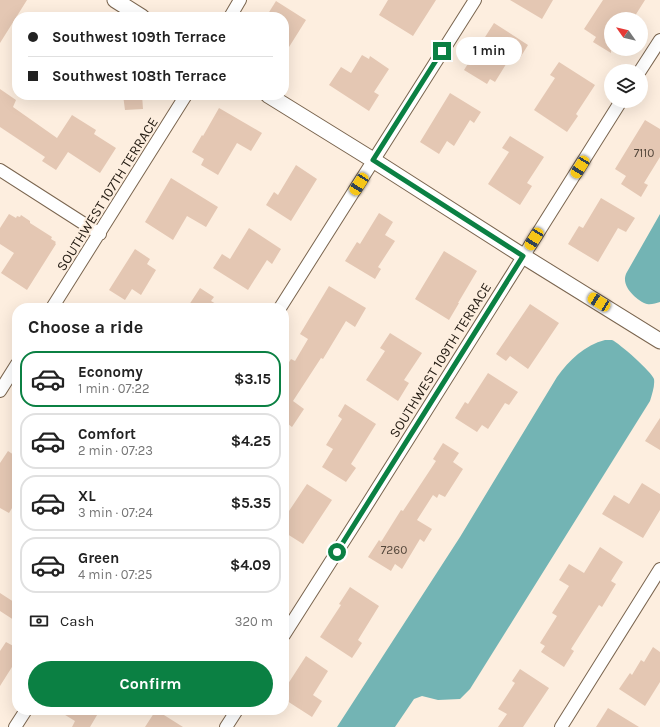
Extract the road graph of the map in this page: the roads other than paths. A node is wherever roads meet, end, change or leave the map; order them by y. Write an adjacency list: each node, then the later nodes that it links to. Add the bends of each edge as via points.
1 (115, 0): 4 (street)
2 (240, 0): 5 (street)
3 (474, 0): 11 (street)
4 (134, 12)
5 (233, 12)
6 (660, 40): 7 (street)
7 (645, 64)
8 (183, 100): 13 (street, SOUTHWEST 107TH TERRACE)
9 (276, 100): 11 (street)
10 (617, 108): 14 (street, SOUTHWEST 109TH TERRACE)
11 (373, 160): 14 (street); 16 (street)
12 (0, 170): 13 (street)
13 (100, 234): 15 (street, SOUTHWEST 107TH TERRACE)
14 (523, 256): 17 (street); 21 (street, SOUTHWEST 109TH TERRACE)
15 (55, 303)
16 (283, 303)
17 (660, 341)
18 (12, 372): 19 (street)
19 (0, 391)
20 (660, 569): 26 (street)
21 (289, 627)
22 (23, 715): 24 (street)
23 (234, 715): 25 (street)
24 (15, 727)
25 (226, 727)
26 (560, 727)

